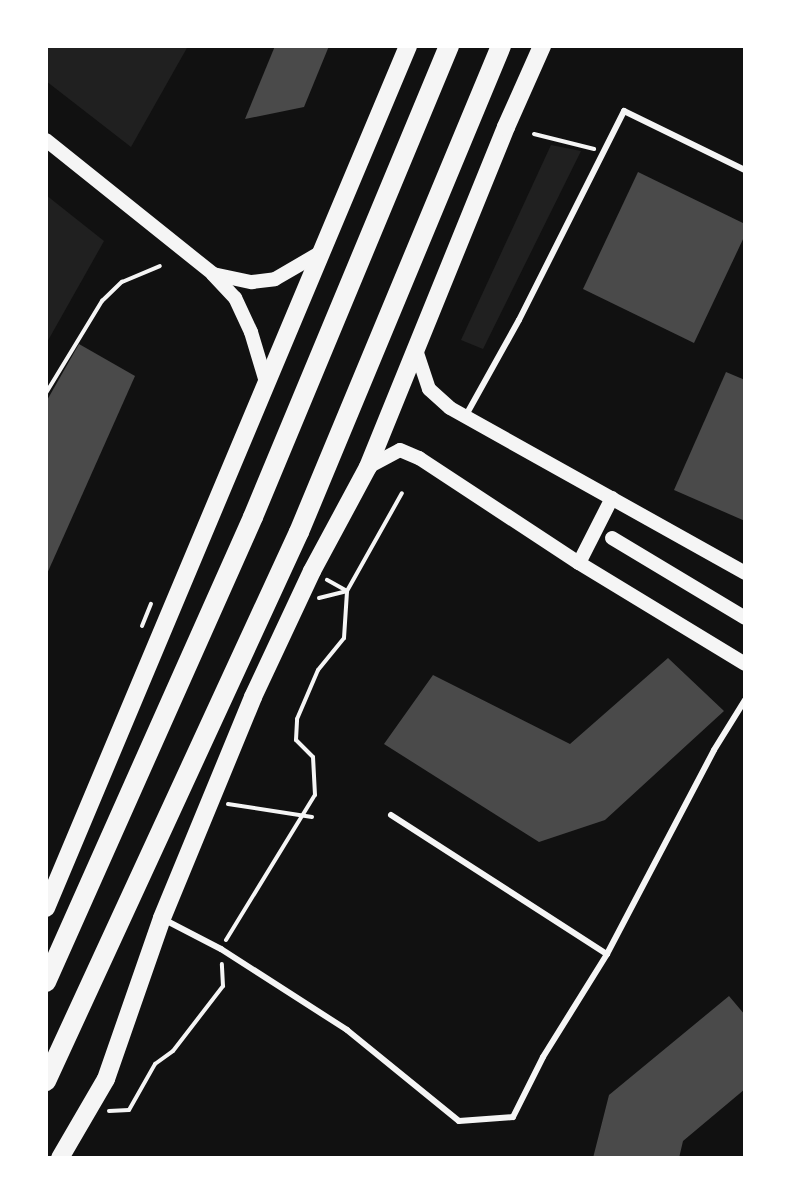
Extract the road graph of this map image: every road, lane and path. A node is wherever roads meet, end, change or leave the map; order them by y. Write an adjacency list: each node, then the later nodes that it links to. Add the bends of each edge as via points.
1 (408, 46): 9 (main road)
2 (449, 46): 36 (highway, via 253,517)
3 (501, 46): 37 (highway, via 299,532)
4 (542, 46): 12 (main road)
5 (534, 134): 7 (path)
6 (46, 140): 11 (street)
7 (606, 152): 8 (lane, via 624,111); 15 (lane)
8 (745, 170)
9 (318, 254): 11 (street, via 275,279 252,282); 13 (main road)
10 (160, 266): 14 (path, via 122,282 102,301)
11 (213, 274): 13 (street, via 235,298)
12 (416, 350): 15 (street, via 429,389); 16 (main road)
13 (266, 382): 32 (main road)
14 (46, 393)
15 (465, 417): 18 (street)
16 (368, 467): 20 (street, via 400,450 419,458); 21 (main road)
17 (402, 493): 23 (path)
18 (612, 498): 20 (street); 22 (street)
19 (612, 538): 25 (street)
20 (579, 563): 26 (street)
21 (312, 571): 23 (path); 33 (main road, via 253,697)
22 (745, 573)
23 (347, 591): 24 (path); 30 (path, via 344,638 318,670 297,719 296,740 313,757 314,769 315,795)
24 (319, 598)
25 (745, 618)
26 (745, 664)
27 (745, 700): 35 (lane)
28 (228, 804): 30 (path)
29 (391, 815): 35 (lane)
30 (304, 817): 31 (path); 34 (path)
31 (312, 817)
32 (46, 908)
33 (162, 918): 34 (lane); 38 (main road, via 106,1079)
34 (221, 949): 35 (lane, via 347,1030 459,1121 513,1117); 38 (path, via 223,986 173,1051 155,1064 129,1110)
35 (607, 954)
36 (46, 982)
37 (46, 1081)
38 (87, 1113): 39 (main road)
39 (60, 1158)

